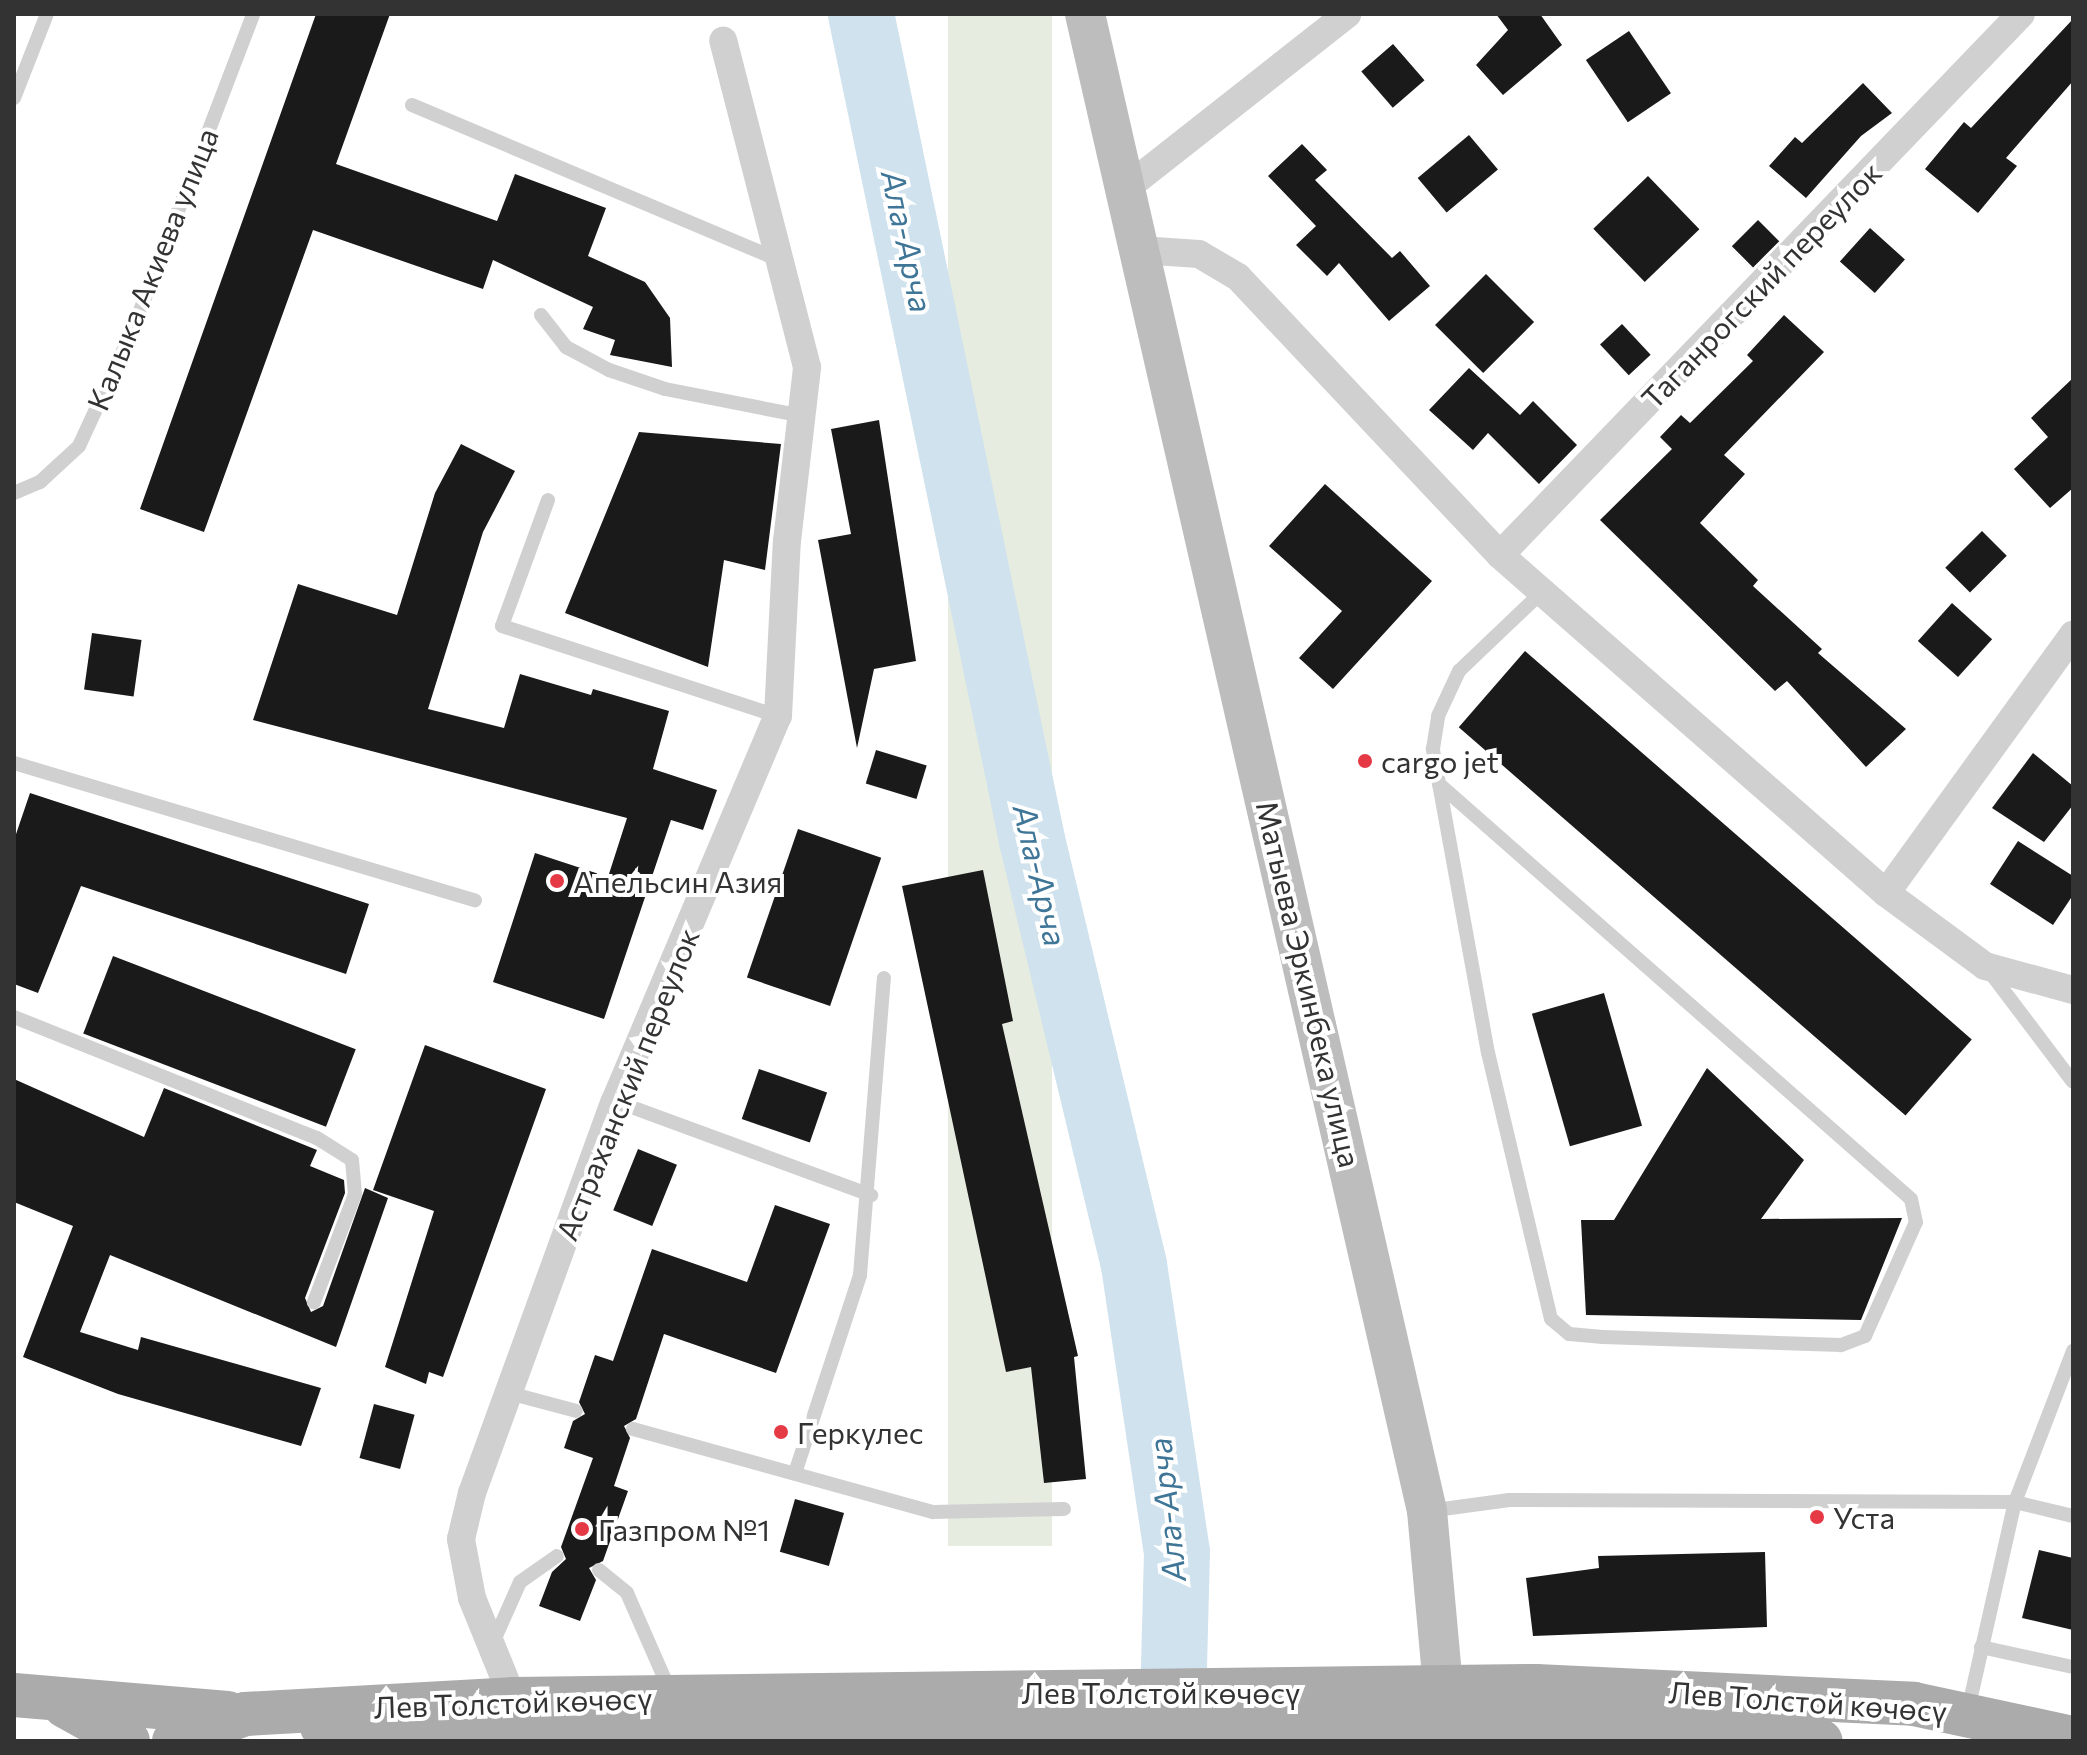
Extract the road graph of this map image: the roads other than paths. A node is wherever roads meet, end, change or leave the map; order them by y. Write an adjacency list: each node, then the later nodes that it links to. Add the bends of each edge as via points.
1 (47, 14): 7 (lane)
2 (253, 14): 14 (lane, Калыка Акиева улица, via 133,329 79,446 50,474)
3 (1085, 14): 9 (main road, Матыева Эркинбека улица)
4 (1347, 14): 9 (street)
5 (2021, 14): 16 (street, Таганрогский переулок)
6 (723, 41): 11 (street, Астраханский переулок)
7 (14, 98)
8 (412, 105): 11 (lane)
9 (1125, 189): 10 (main road, Матыева Эркинбека улица)
10 (1140, 250): 16 (street, via 1199,254 1238,277); 39 (main road, Матыева Эркинбека улица)
11 (780, 260): 13 (street, Астраханский переулок, via 807,367)
12 (541, 315): 13 (lane, via 566,347 609,370 665,389)
13 (802, 416): 19 (street, Астраханский переулок)
14 (14, 493)
15 (548, 500): 19 (lane, via 502,626)
16 (1500, 555): 17 (street)
17 (1543, 591): 21 (lane, via 1459,671 1438,716 1433,749); 22 (street)
18 (2073, 635): 22 (street)
19 (778, 716): 29 (street, Астраханский переулок)
20 (14, 763): 23 (lane)
21 (1439, 784): 21 (lane, via 1488,1053 1551,1319 1569,1334 1603,1337 1841,1345 1865,1336 1916,1222 1911,1199)
22 (1886, 893): 24 (street)
23 (475, 900)
24 (1985, 966): 26 (street); 28 (lane)
25 (884, 978): 30 (lane)
26 (2073, 990)
27 (14, 1017): 31 (lane, via 317,1138 352,1160 355,1194)
28 (2073, 1082)
29 (615, 1101): 30 (lane); 33 (street, Астраханский переулок)
30 (871, 1195): 36 (lane, via 851,1316)
31 (314, 1302)
32 (2073, 1351): 37 (lane)
33 (509, 1393): 34 (lane); 44 (street, Астраханский переулок, via 461,1539 472,1598)
34 (576, 1411)
35 (633, 1429): 36 (lane)
36 (796, 1470): 38 (lane, via 933,1512)
37 (2015, 1502): 39 (lane, via 1509,1500); 40 (lane); 43 (lane)
38 (1064, 1509)
39 (1427, 1511): 52 (main road, Матыева Эркинбека улица)
40 (2073, 1516)
41 (557, 1556): 44 (lane, via 520,1582)
42 (599, 1570): 46 (lane, via 627,1593)
43 (1981, 1647): 45 (lane); 51 (lane)
44 (490, 1648): 48 (street, Астраханский переулок)
45 (2073, 1667)
46 (672, 1695): 48 (main road, Лев Толстой көчөсү); 49 (main road, Лев Толстой көчөсү, via 1069,1691)
47 (30, 1696): 50 (main road, Лев Толстой көчөсү); 58 (main road); 59 (main road)
48 (513, 1699): 50 (main road, Лев Толстой көчөсү)
49 (1240, 1711): 53 (main road, Лев Толстой көчөсү); 55 (main road, Лев Толстой көчөсү, via 1099,1728)
50 (245, 1714): 57 (main road, Лев Толстой көчөсү); 60 (main road)
51 (1967, 1714): 52 (main road, Лев Толстой көчөсү, via 1816,1696); 56 (main road, Лев Толстой көчөсү)
52 (1447, 1717): 53 (main road, Лев Толстой көчөсү); 61 (main road, Лев Толстой көчөсү)
53 (1335, 1719)
54 (556, 1737): 55 (main road, Лев Толстой көчөсү); 57 (main road, Лев Толстой көчөсү)
55 (849, 1738)
56 (2073, 1738)
57 (378, 1740)
58 (90, 1741)
59 (128, 1741)
60 (174, 1741)
61 (1821, 1741)

